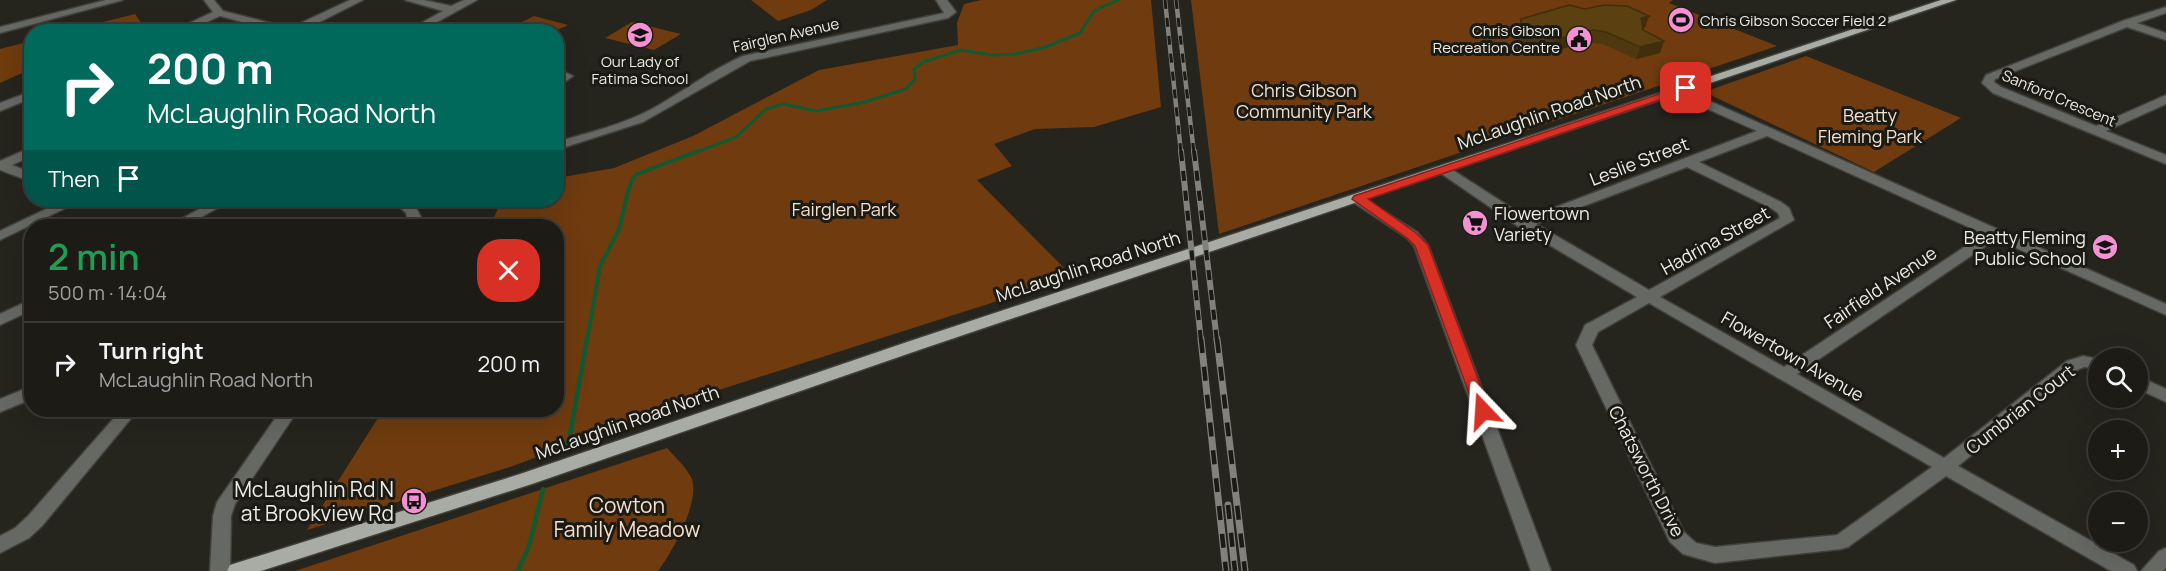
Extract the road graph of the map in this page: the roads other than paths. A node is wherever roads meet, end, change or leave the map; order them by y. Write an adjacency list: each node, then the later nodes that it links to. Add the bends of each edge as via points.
1 (117, 0): 16 (street)
2 (209, 0): 10 (street)
3 (358, 0): 14 (street)
4 (410, 0): 8 (street)
5 (472, 0): 8 (street)
6 (941, 0): 24 (street, Fairglen Avenue, via 951,12 948,15 747,58 725,67 645,117)
7 (1951, 0): 18 (main road, McLaughlin Road North)
8 (453, 10): 15 (street)
9 (2166, 10): 11 (street, Sanford Crescent)
10 (219, 13): 12 (street); 13 (street)
11 (2127, 23): 17 (street); 22 (street, Sanford Crescent, via 1990,77 1988,83 1996,90)
12 (194, 24)
13 (262, 24)
14 (305, 24)
15 (426, 24)
16 (0, 30)
17 (2166, 37)
18 (1678, 91): 23 (street); 29 (main road, McLaughlin Road North)
19 (24, 97): 21 (street)
20 (2166, 99): 22 (street)
21 (0, 107)
22 (2098, 130): 26 (street, Sanford Crescent)
23 (1766, 132): 27 (street, Leslie Street); 38 (street)
24 (564, 143)
25 (24, 155): 28 (street)
26 (2166, 160)
27 (1688, 162): 37 (street, Leslie Street); 40 (street, Hadrina Street, via 1776,205 1787,220)
28 (1, 166): 30 (street)
29 (1443, 170): 31 (main road, McLaughlin Road North); 37 (street, Flowertown Avenue)
30 (24, 175)
31 (1358, 199): 56 (main road, McLaughlin Road North, via 526,479); 57 (street, via 1421,245)
32 (60, 207): 34 (street)
33 (212, 207): 35 (street)
34 (35, 219)
35 (188, 219)
36 (24, 224): 39 (street)
37 (1524, 224): 40 (street, Flowertown Avenue)
38 (1995, 233): 42 (street); 45 (street, Fairfield Avenue)
39 (0, 236)
40 (1650, 296): 45 (street, Flowertown Avenue); 52 (street, Chatsworth Drive, via 1591,329 1584,345 1677,537 1689,549 1715,555 1840,542)
41 (24, 308): 43 (street)
42 (2166, 310)
43 (0, 320)
44 (2088, 362): 52 (street, Cumbrian Court, via 2073,365)
45 (1786, 374): 52 (street, Flowertown Avenue)
46 (2148, 387): 48 (street)
47 (24, 396): 49 (street)
48 (2166, 396)
49 (0, 406)
50 (124, 417): 53 (street, via 35,521)
51 (285, 417): 55 (street, via 226,502)
52 (1945, 467): 58 (street, Flowertown Avenue)
53 (0, 545)
54 (2166, 556): 59 (street)
55 (220, 571)
56 (237, 571)
57 (1541, 571)
58 (2127, 571)
59 (2151, 571)

